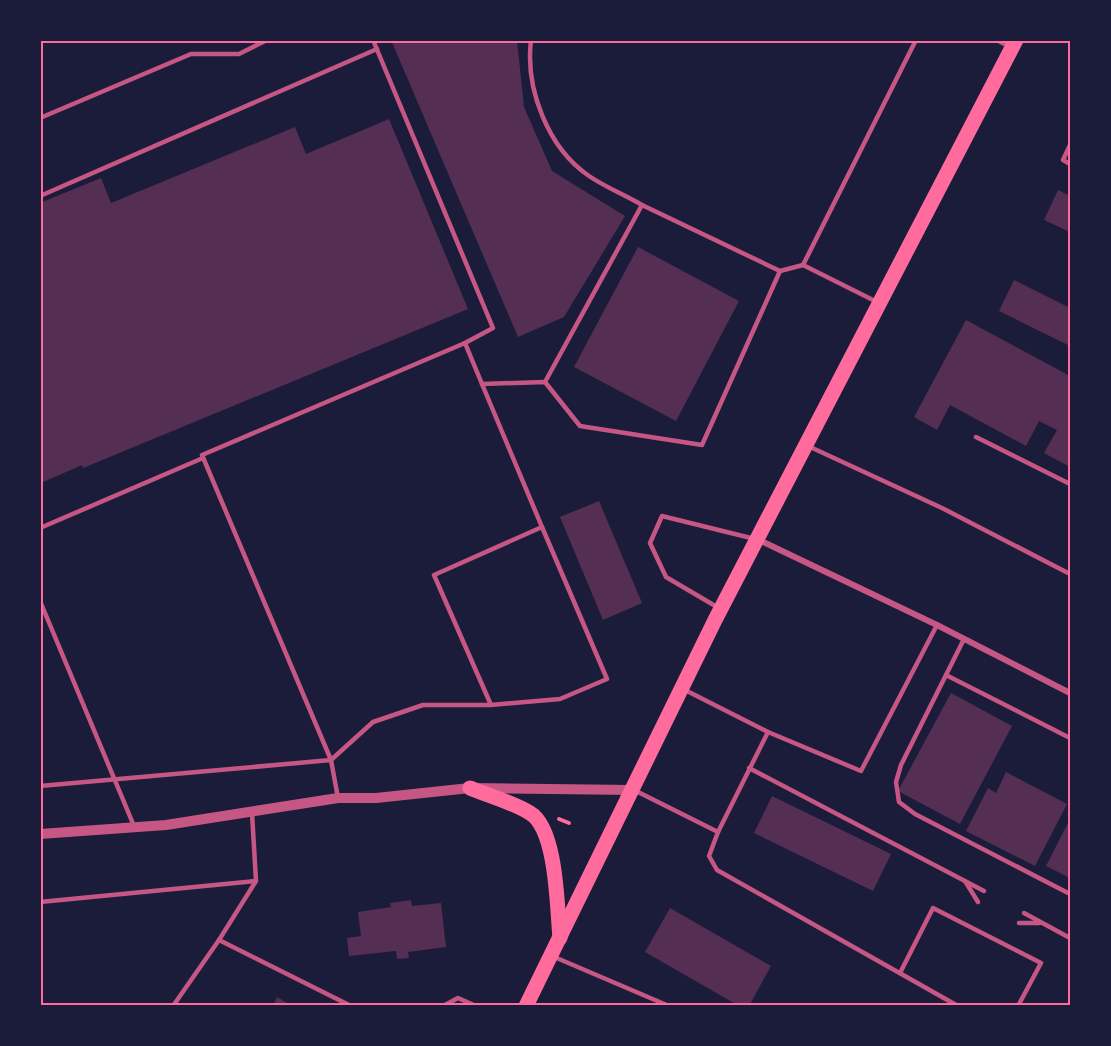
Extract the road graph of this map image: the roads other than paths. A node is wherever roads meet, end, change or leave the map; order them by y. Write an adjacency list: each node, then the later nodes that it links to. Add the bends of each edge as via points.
1 (267, 40): 8 (lane, via 239,54 191,54)
2 (373, 40): 7 (lane)
3 (531, 40): 12 (lane, via 528,59 539,109 559,149 588,176)
4 (916, 40): 13 (lane)
5 (997, 40): 6 (lane)
6 (1014, 44): 15 (main road)
7 (377, 50): 11 (lane); 16 (lane, via 493,328)
8 (40, 118)
9 (1071, 145): 10 (lane, via 1063,160)
10 (1071, 164)
11 (40, 196)
12 (642, 205): 14 (lane); 17 (lane)
13 (803, 265): 14 (lane); 15 (lane)
14 (780, 271): 17 (lane, via 702,445 580,426)
15 (879, 303): 20 (main road)
16 (465, 343): 18 (lane); 21 (lane, via 202,455)
17 (545, 382): 18 (lane)
18 (482, 384): 23 (lane)
19 (976, 437): 22 (lane)
20 (806, 445): 25 (main road); 26 (lane, via 931,502)
21 (203, 458): 24 (lane); 37 (lane)
22 (1071, 484)
23 (542, 527): 34 (lane, via 434,575); 34 (lane, via 607,679 560,699)
24 (40, 528)
25 (758, 540): 28 (main road); 28 (lane, via 662,516 650,543 666,577); 29 (street)
26 (1071, 573)
27 (40, 601): 39 (lane)
28 (720, 609): 32 (main road)
29 (937, 625): 30 (street); 35 (lane, via 861,771)
30 (964, 639): 31 (lane); 33 (street)
31 (946, 675): 36 (lane); 51 (lane, via 901,765 896,782 899,802 915,814)
32 (681, 689): 35 (lane); 42 (main road)
33 (1071, 693)
34 (491, 705): 37 (lane, via 423,705 373,722)
35 (768, 732): 38 (lane)
36 (1071, 738)
37 (331, 759): 39 (lane); 43 (lane)
38 (749, 768): 46 (lane); 48 (lane)
39 (115, 778): 40 (lane); 45 (lane)
40 (40, 786)
41 (470, 788): 42 (street); 43 (street); 57 (main road, via 531,813 540,822 551,852)
42 (633, 790): 46 (lane); 57 (main road)
43 (338, 798): 44 (street)
44 (252, 811): 45 (street); 49 (lane)
45 (134, 827): 47 (street)
46 (718, 832): 61 (lane, via 709,856 717,870)
47 (40, 834)
48 (965, 880): 50 (lane); 53 (lane)
49 (256, 881): 52 (lane); 59 (lane)
50 (984, 891)
51 (1071, 894)
52 (40, 902)
53 (978, 902)
54 (1024, 913): 56 (lane)
55 (1019, 923): 56 (lane)
56 (1043, 923): 58 (lane)
57 (560, 938): 60 (main road)
58 (1071, 938)
59 (219, 940): 62 (lane); 63 (lane)
60 (550, 955): 66 (main road); 67 (lane)
61 (900, 973): 68 (lane); 69 (lane, via 933,908 1041,963)
62 (173, 1005)
63 (351, 1005)
64 (443, 1005): 65 (lane, via 458,999)
65 (476, 1005)
66 (526, 1005)
67 (669, 1005)
68 (958, 1005)
69 (1018, 1005)

